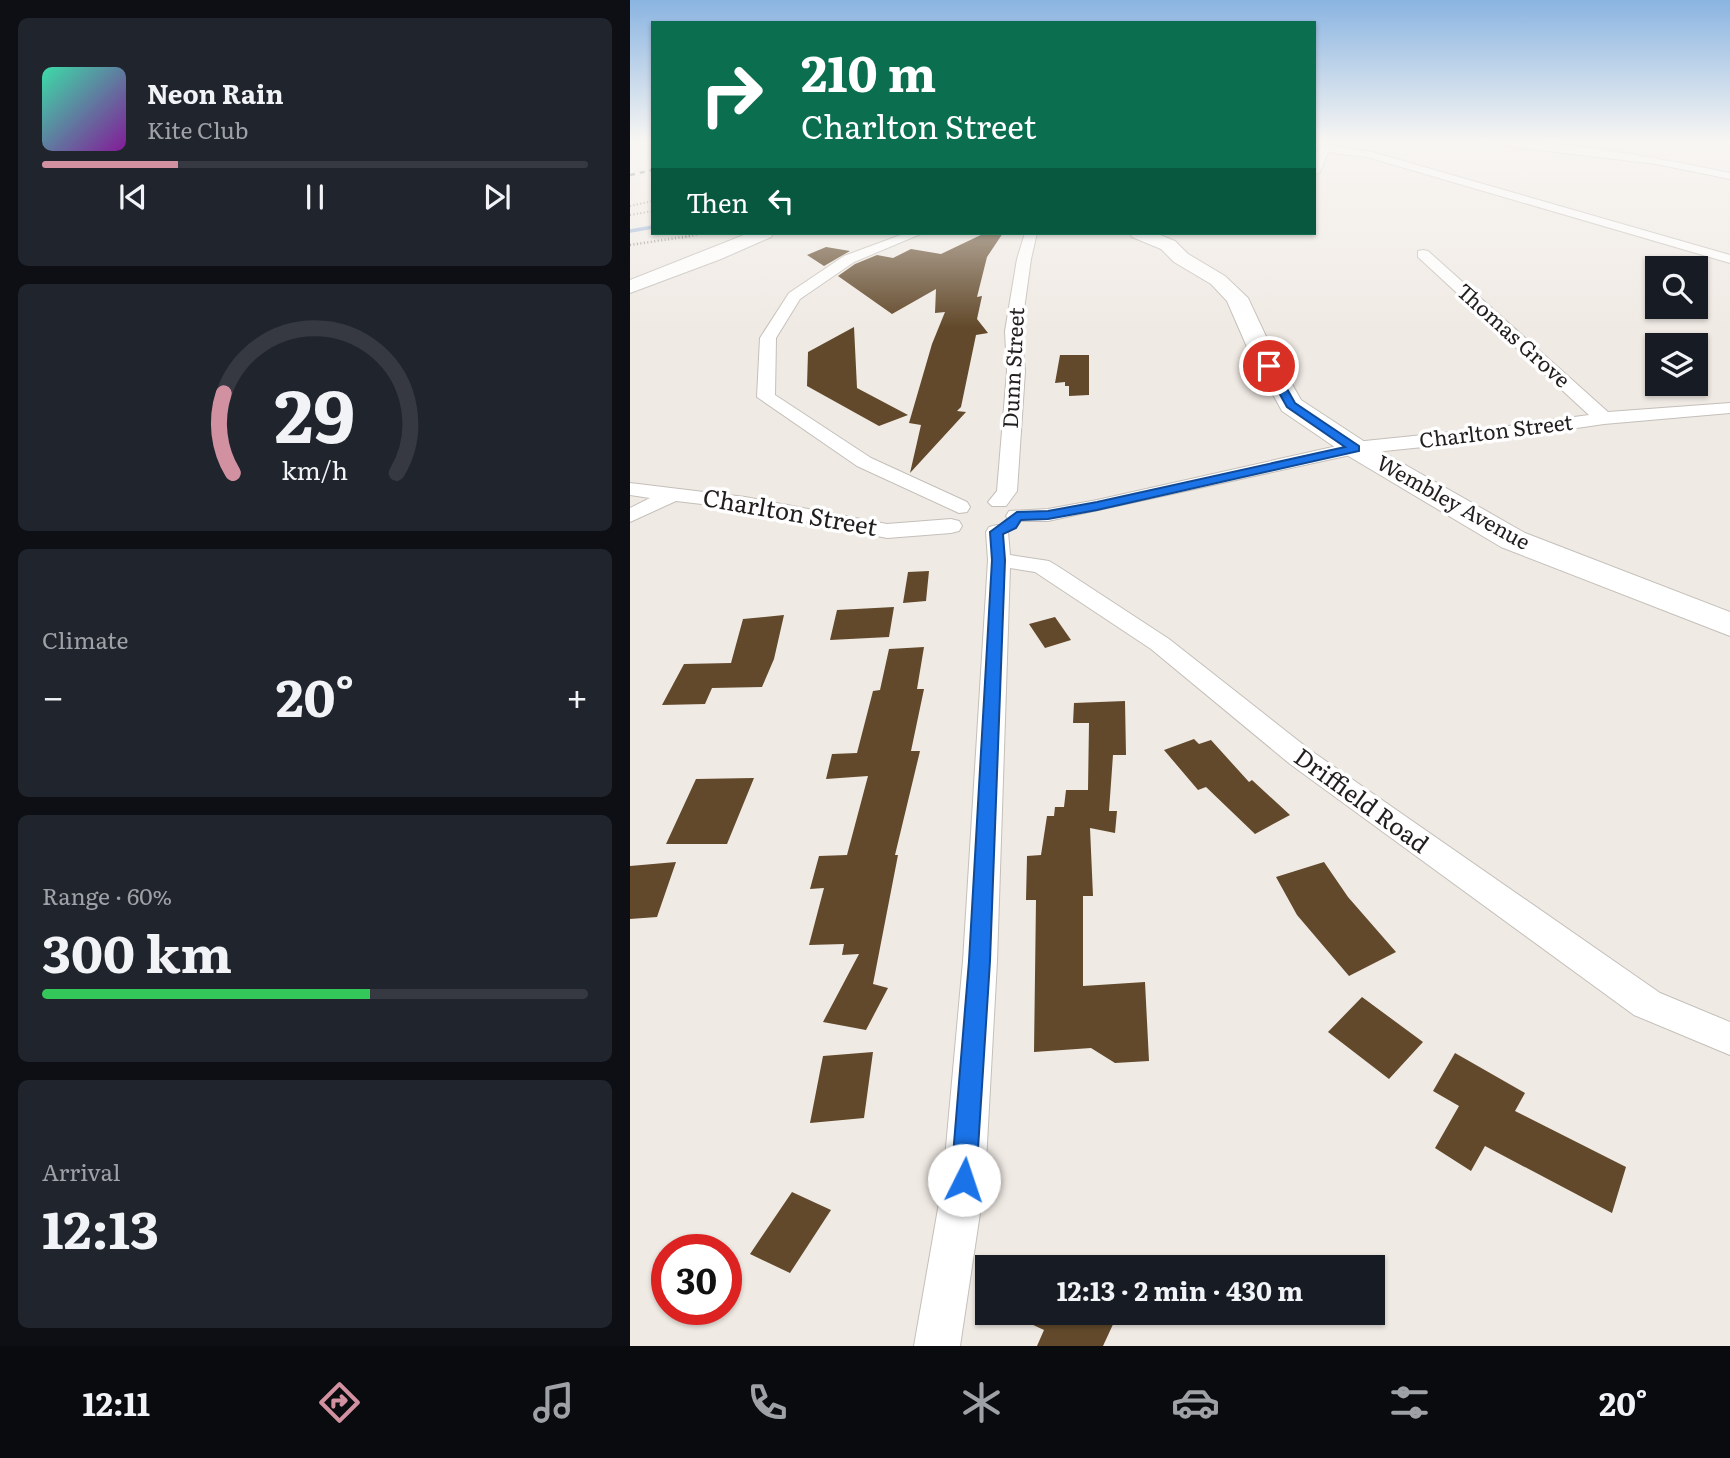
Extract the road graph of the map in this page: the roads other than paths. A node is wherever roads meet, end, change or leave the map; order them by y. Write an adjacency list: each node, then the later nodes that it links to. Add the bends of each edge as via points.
1 (1550, 203): 7 (street)
2 (759, 235): 8 (street)
3 (912, 235): 15 (street, via 849,258 794,296 768,338 766,397)
4 (1030, 235): 16 (street, Dunn Street, via 1013,331 1016,371)
5 (1146, 235): 11 (street, Wembley Avenue, via 1219,280 1237,298 1291,405)
6 (1423, 254): 10 (street, Thomas Grove)
7 (1730, 259)
8 (630, 287)
9 (1730, 408): 10 (street, Charlton Street)
10 (1604, 418): 11 (street, Charlton Street)
11 (1355, 448): 16 (street, Charlton Street); 17 (street, Wembley Avenue, via 1513,540)
12 (630, 489): 13 (street, Charlton Street)
13 (673, 494): 14 (street); 15 (street, Charlton Street, via 746,503 887,531)
14 (630, 516)
15 (955, 516): 16 (street, via 969,534); 16 (street, via 978,501)
16 (1003, 527): 18 (street, Driffield Road, via 1041,566 1160,644 1300,757 1647,1004); 19 (street, Dunn Street, via 964,1180)
17 (1730, 625)
18 (1730, 1039)
19 (937, 1346)

